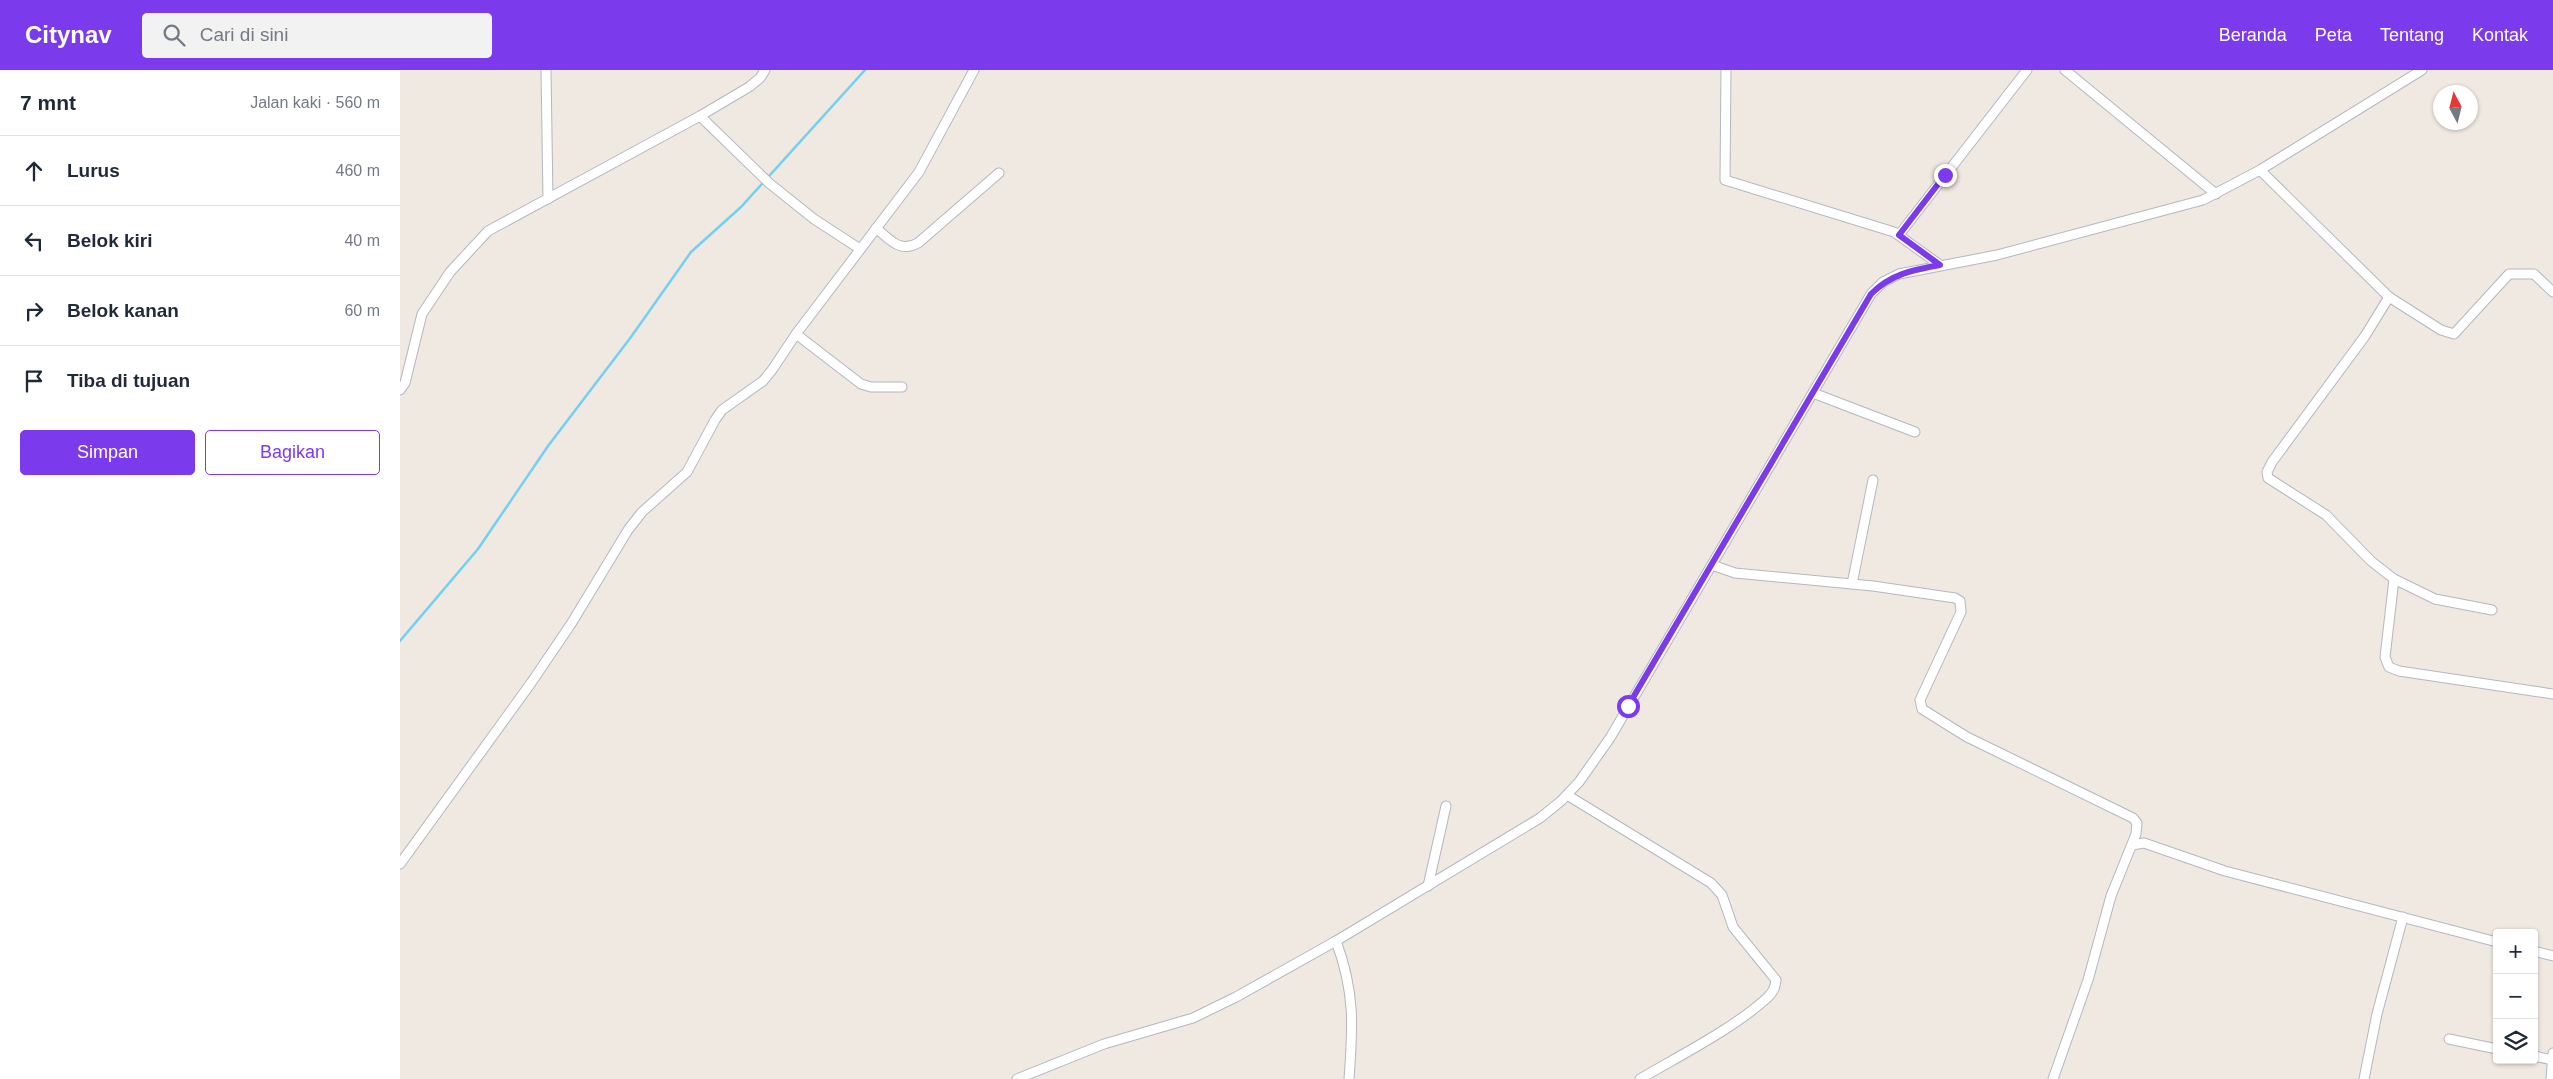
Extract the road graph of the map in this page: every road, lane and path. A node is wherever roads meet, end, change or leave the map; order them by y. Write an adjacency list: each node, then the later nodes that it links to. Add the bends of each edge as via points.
1 (546, 70): 12 (street)
2 (765, 70): 8 (street, via 749,87)
3 (974, 70): 13 (street, via 919,172)
4 (1726, 70): 14 (street, via 1725,180)
5 (2027, 70): 14 (street)
6 (2065, 70): 11 (street)
7 (2418, 71): 9 (street)
8 (700, 116): 12 (street); 15 (street, via 769,183 814,219)
9 (2260, 170): 11 (street); 18 (street)
10 (998, 173): 13 (street, via 910,248 898,246)
11 (2216, 194): 16 (street, via 2123,223)
12 (548, 199): 21 (street, via 488,231 450,272 422,314 405,383)
13 (876, 228): 15 (street)
14 (1899, 235): 16 (street)
15 (860, 249): 19 (street)
16 (1940, 265): 22 (street, via 1899,274 1883,282 1871,294)
17 (2553, 292): 18 (street, via 2534,274 2509,274 2454,334 2441,330)
18 (2389, 297): 26 (street, via 2365,336 2267,472 2270,480 2326,515 2371,561)
19 (796, 334): 20 (street, via 861,384); 33 (street, via 763,381 728,405 714,420 686,472 642,512 628,530 531,683)
20 (902, 387)
21 (400, 390)
22 (1813, 393): 23 (street); 25 (street)
23 (1915, 432)
24 (1873, 480): 27 (street)
25 (1712, 566): 27 (street, via 1735,573); 30 (street, via 1610,738)
26 (2394, 579): 28 (street, via 2435,599); 29 (street, via 2385,657 2389,667)
27 (1852, 584): 32 (street, via 1960,601 1961,612 1920,700 1922,709 1967,737 2128,814 2137,823)
28 (2492, 610)
29 (2553, 694)
30 (1567, 795): 34 (street, via 1540,818); 47 (street, via 1711,883 1722,895 1733,927 1776,980 1775,988 1768,997 1741,1018)
31 (1446, 806): 34 (street)
32 (2132, 845): 35 (street, via 2144,843 2225,871); 48 (street, via 2111,896 2088,980)
33 (400, 864)
34 (1428, 886): 36 (street)
35 (2403, 917): 37 (street); 49 (street, via 2377,1014)
36 (1336, 941): 45 (street, via 1193,1018 1104,1044); 46 (street, via 1346,967 1352,1001)
37 (2493, 941)
38 (2538, 952): 39 (street)
39 (2553, 956)
40 (2449, 1039): 41 (street)
41 (2493, 1048)
42 (2553, 1053): 44 (street)
43 (2538, 1057): 44 (street)
44 (2552, 1060): 50 (street)
45 (1017, 1079)
46 (1349, 1079)
47 (1640, 1079)
48 (2053, 1079)
49 (2364, 1079)
50 (2551, 1079)

